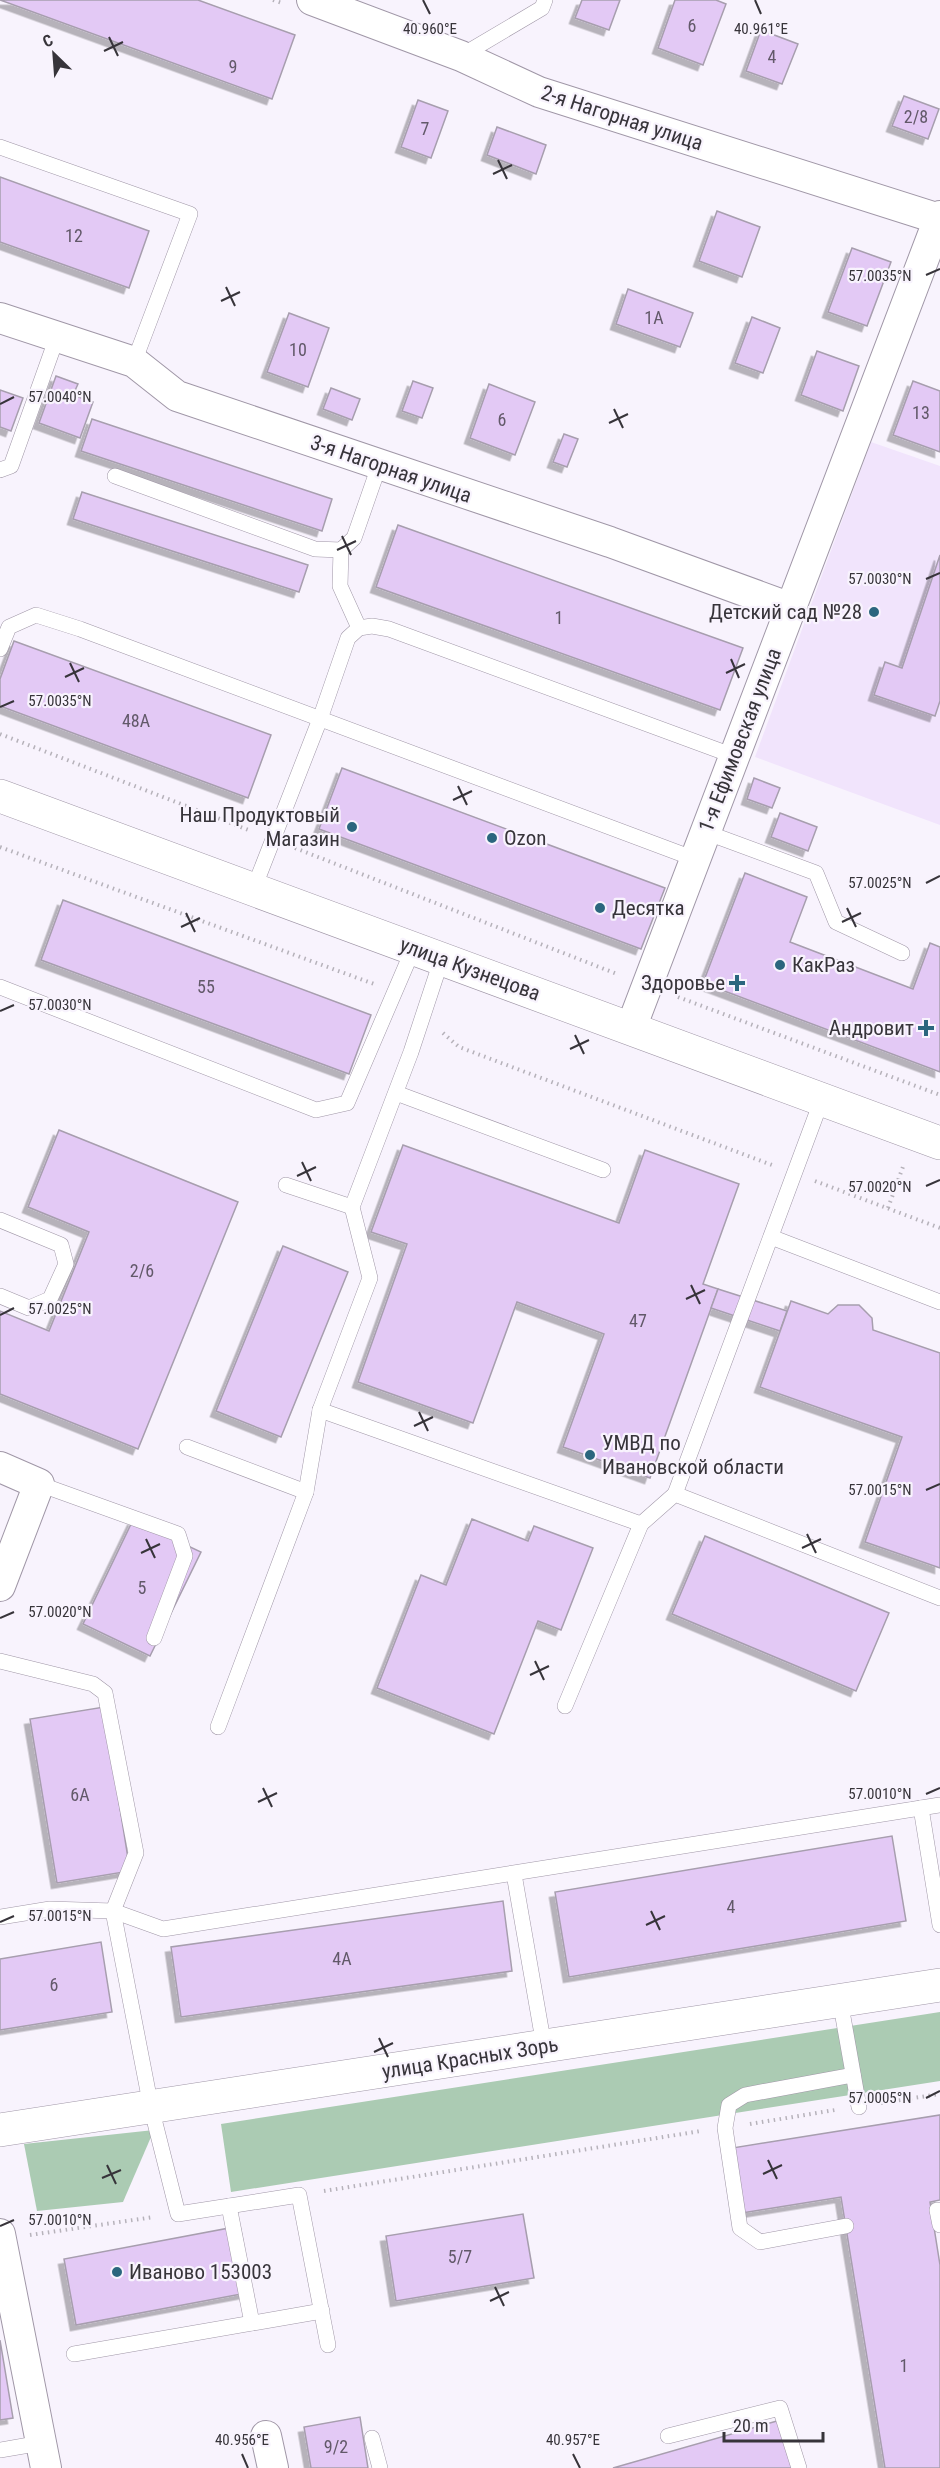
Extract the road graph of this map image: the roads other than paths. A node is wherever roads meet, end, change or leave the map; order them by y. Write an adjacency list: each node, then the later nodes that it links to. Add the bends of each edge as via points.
1 (312, 0): 3 (street, 2-я Нагорная улица)
2 (545, 0): 3 (lane, via 542,8)
3 (461, 56): 5 (street, 2-я Нагорная улица, via 539,92)
4 (0, 147): 8 (lane, via 190,214)
5 (939, 218): 13 (street, 1-я Ефимовская улица)
6 (0, 318): 7 (street, 3-я Нагорная улица)
7 (57, 337): 8 (street, 3-я Нагорная улица); 10 (lane, via 11,466)
8 (134, 362): 9 (street, 3-я Нагорная улица, via 177,396)
9 (380, 466): 12 (lane, via 354,538); 13 (street, 3-я Нагорная улица, via 610,542)
10 (0, 470)
11 (115, 477): 12 (lane, via 315,549)
12 (341, 550): 14 (lane, via 340,586)
13 (791, 608): 17 (street, 1-я Ефимовская улица)
14 (359, 628): 16 (lane, via 348,638); 17 (lane, via 389,629)
15 (0, 649): 16 (lane, via 9,627 36,615)
16 (320, 719): 20 (lane); 21 (lane)
17 (734, 756): 19 (street, 1-я Ефимовская улица)
18 (2, 803): 21 (main road, улица Кузнецова)
19 (705, 831): 20 (street, 1-я Ефимовская улица); 23 (lane, via 816,873 836,922)
20 (695, 860): 25 (street, 1-я Ефимовская улица)
21 (254, 888): 22 (main road, улица Кузнецова)
22 (428, 953): 24 (lane, via 396,992 347,1103 316,1110); 25 (main road, улица Кузнецова); 26 (lane, via 422,1016)
23 (902, 953)
24 (0, 987)
25 (631, 1028): 27 (main road, улица Кузнецова)
26 (396, 1093): 29 (lane); 31 (lane)
27 (822, 1099): 28 (main road, улица Кузнецова); 33 (lane)
28 (940, 1143)
29 (603, 1170)
30 (286, 1185): 31 (lane)
31 (352, 1207): 36 (lane, via 370,1278)
32 (0, 1220): 34 (lane, via 61,1245 66,1264 50,1299 29,1308)
33 (771, 1237): 35 (lane); 41 (lane)
34 (0, 1296)
35 (940, 1302)
36 (320, 1410): 40 (lane); 42 (lane)
37 (187, 1447): 40 (lane)
38 (0, 1467): 39 (street)
39 (39, 1484): 43 (street); 45 (lane, via 178,1534 185,1556)
40 (306, 1492): 48 (lane)
41 (675, 1494): 42 (lane); 44 (lane)
42 (641, 1524): 47 (lane)
43 (0, 1586)
44 (940, 1598)
45 (154, 1638)
46 (0, 1661): 52 (lane, via 93,1684 105,1693 136,1853)
47 (565, 1706)
48 (218, 1727)
49 (940, 1805): 50 (lane)
50 (921, 1808): 51 (lane); 54 (lane)
51 (514, 1874): 52 (lane, via 163,1929); 57 (lane)
52 (113, 1911): 53 (lane, via 50,1910); 59 (lane)
53 (0, 1917)
54 (940, 1925)
55 (940, 1985): 56 (main road, улица Красных Зорь)
56 (840, 2000): 57 (main road, улица Красных Зорь); 58 (lane)
57 (544, 2046): 59 (main road, улица Красных Зорь)
58 (854, 2074): 60 (lane); 65 (lane, via 745,2095 729,2105 725,2128 740,2228 760,2242)
59 (152, 2107): 61 (main road, улица Красных Зорь); 62 (lane, via 178,2214)
60 (859, 2107)
61 (0, 2130)
62 (230, 2206): 67 (lane, via 299,2194); 68 (lane)
63 (936, 2210): 64 (lane)
64 (940, 2225)
65 (846, 2226)
66 (0, 2237): 75 (street)
67 (322, 2311): 68 (lane); 69 (lane)
68 (252, 2323): 70 (lane)
69 (328, 2345)
70 (74, 2354)
71 (266, 2436): 76 (street)
72 (668, 2436): 78 (lane, via 780,2408)
73 (372, 2438): 77 (lane)
74 (0, 2450): 75 (lane)
75 (44, 2455)
76 (273, 2468)
77 (381, 2468)
78 (799, 2468)

